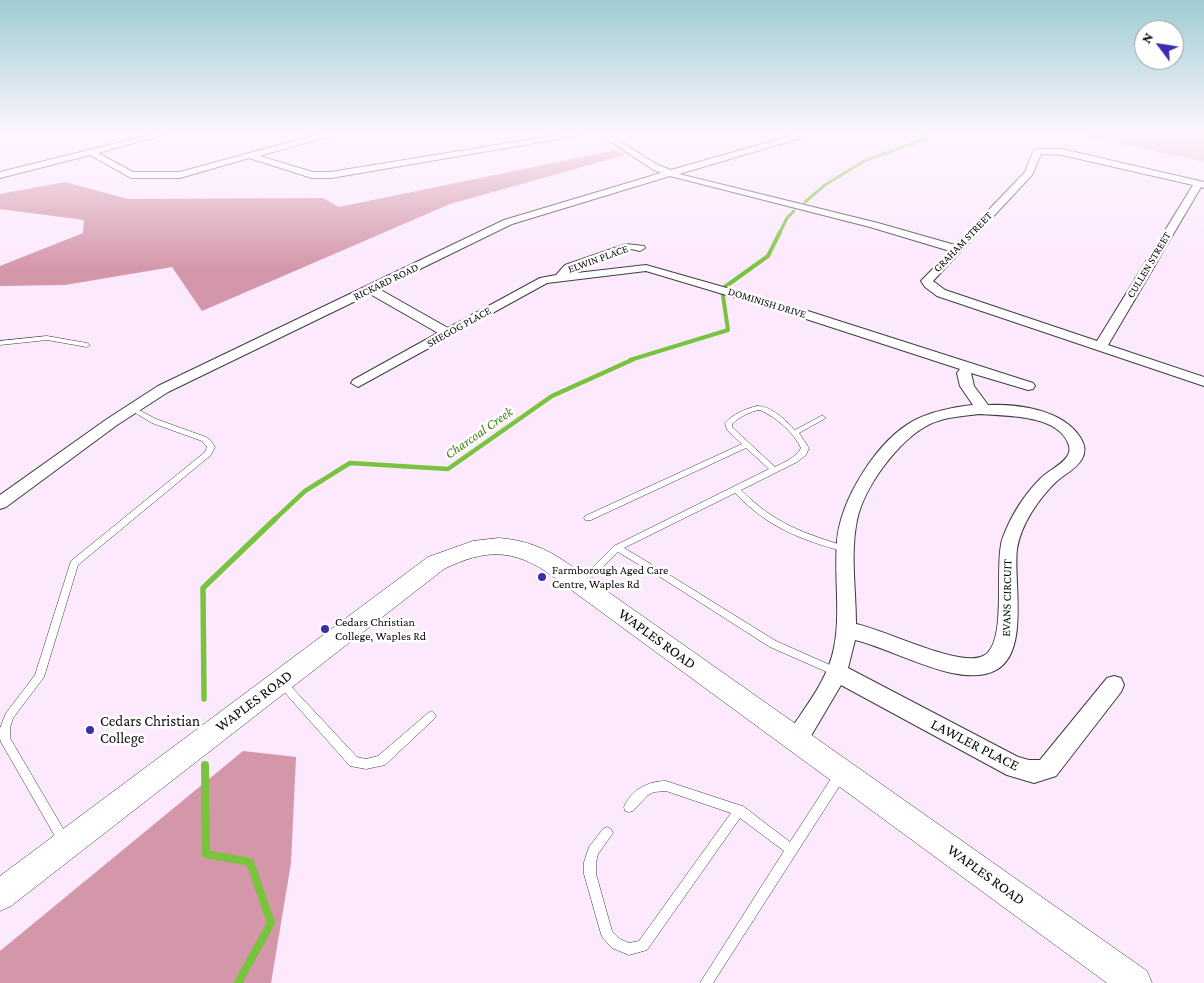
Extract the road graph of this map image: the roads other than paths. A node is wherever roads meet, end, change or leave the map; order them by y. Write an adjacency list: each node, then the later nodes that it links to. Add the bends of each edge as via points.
1 (649, 180): 9 (street, RICKARD ROAD, via 517,218)
2 (693, 180): 7 (street)
3 (1022, 180): 7 (street, GRAHAM STREET)
4 (1183, 180): 5 (street, GRAHAM STREET)
5 (1201, 184): 13 (street, CULLEN STREET)
6 (640, 248): 8 (street, ELWIN PLACE, via 630,246 569,267 562,273)
7 (956, 249): 13 (street, GRAHAM STREET, via 929,277 927,281 934,289)
8 (562, 278): 10 (street, SHEGOG PLACE, via 544,280); 14 (street, DOMINISH DRIVE, via 646,268 748,297)
9 (370, 290): 10 (street); 18 (street, RICKARD ROAD, via 189,375)
10 (447, 333): 16 (street, SHEGOG PLACE)
11 (0, 343): 12 (lane, via 47,338)
12 (87, 345)
13 (1100, 347): 15 (street, GRAHAM STREET)
14 (967, 368): 17 (street, DOMINISH DRIVE); 19 (street, via 964,373 967,386)
15 (1204, 382)
16 (358, 383)
17 (1028, 386)
18 (132, 408): 25 (street, RICKARD ROAD); 40 (lane, via 154,421 204,439 211,447 74,562 38,677 9,716 5,739)
19 (984, 410): 28 (street, EVANS CIRCUIT, via 928,420 902,436 858,494 848,518); 30 (street, EVANS CIRCUIT, via 1020,412 1054,422 1070,434 1077,449 1072,462 1040,489 1013,532 1007,559 1007,634 1002,653 988,665 963,666)
20 (823, 418): 21 (lane)
21 (794, 432): 22 (lane, via 769,412 756,409 733,418 727,425); 23 (lane, via 803,443 803,453)
22 (747, 445): 23 (lane); 26 (lane)
23 (774, 470): 24 (lane)
24 (736, 489): 27 (lane); 28 (lane, via 754,508 779,525)
25 (0, 503)
26 (588, 518)
27 (617, 548): 29 (lane); 31 (lane, via 773,644)
28 (845, 549): 30 (street, EVANS CIRCUIT)
29 (580, 584): 32 (street, WAPLES ROAD, via 546,560 525,550 494,546 464,551 436,563); 35 (street, WAPLES ROAD)
30 (847, 630): 31 (street, EVANS CIRCUIT)
31 (836, 672): 33 (street, LAWLER PLACE, via 1010,765 1037,772 1048,768); 35 (street, EVANS CIRCUIT)
32 (281, 681): 34 (lane, via 354,762 381,761); 40 (street, WAPLES ROAD)
33 (1114, 684)
34 (431, 716)
35 (797, 739): 36 (street, WAPLES ROAD)
36 (842, 772): 41 (lane); 44 (street, WAPLES ROAD)
37 (629, 807): 38 (lane, via 643,790 666,786)
38 (739, 810): 39 (lane, via 643,946 629,949 616,944 607,934 590,874 593,850); 41 (lane)
39 (607, 834)
40 (66, 845): 42 (street, WAPLES ROAD)
41 (792, 850): 43 (lane)
42 (0, 895)
43 (706, 983)
44 (1135, 983)

